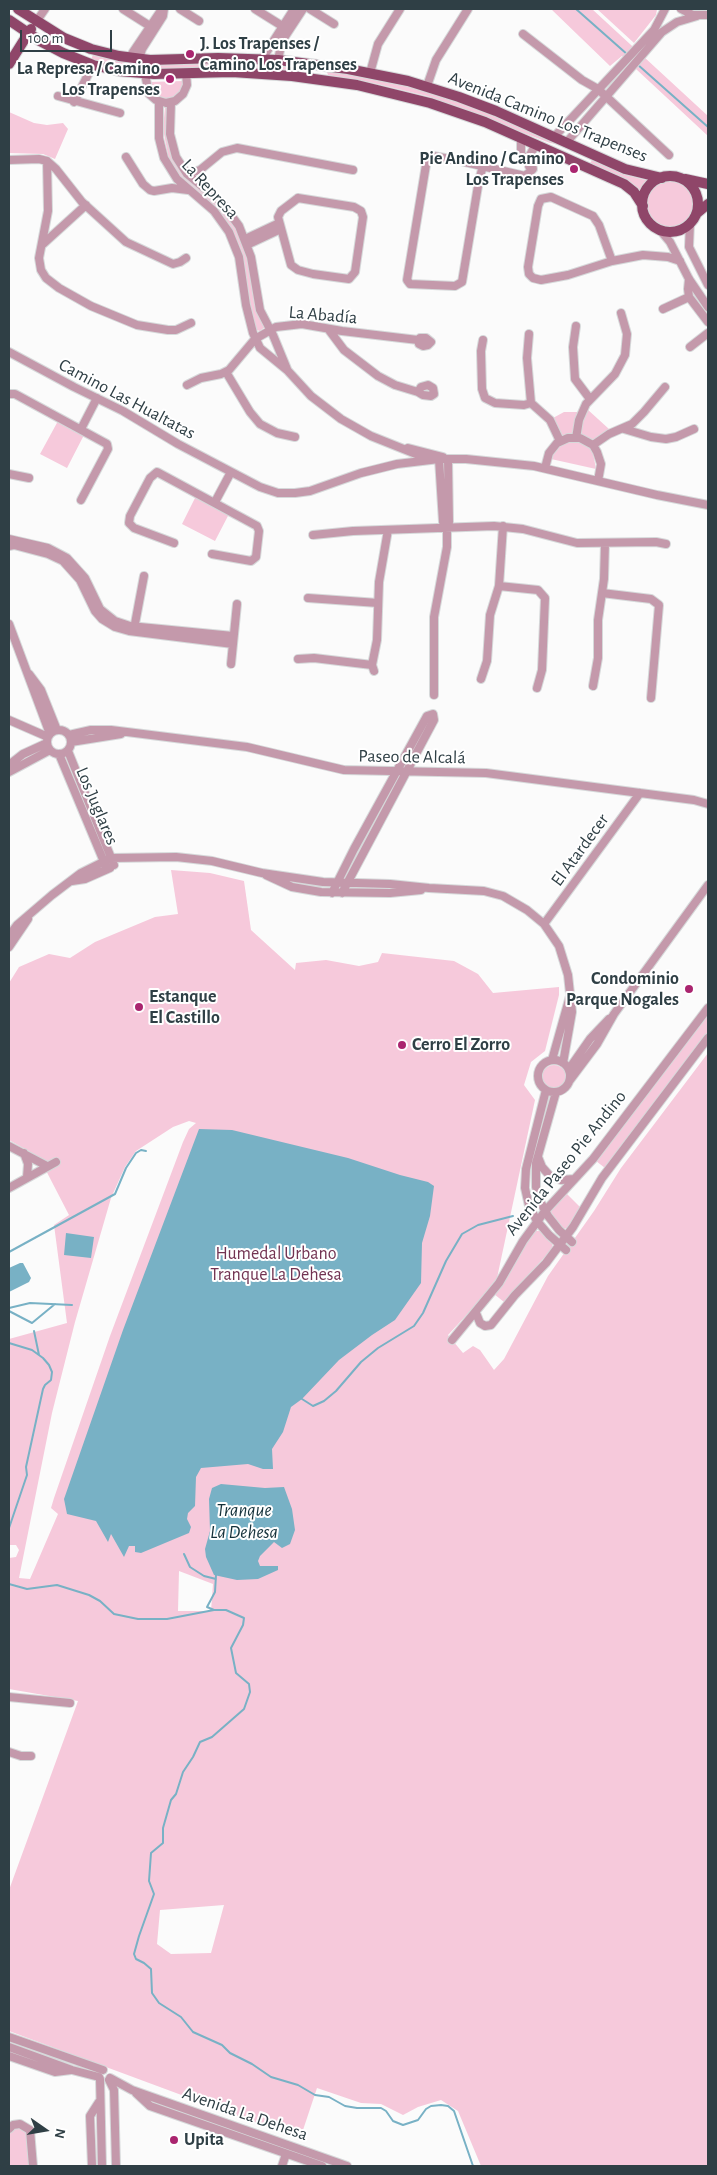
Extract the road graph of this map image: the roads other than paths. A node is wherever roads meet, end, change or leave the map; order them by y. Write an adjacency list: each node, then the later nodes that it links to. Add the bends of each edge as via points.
1 (18, 9): 18 (main road, Avenida Camino Los Trapenses)
2 (45, 9): 18 (street)
3 (123, 9): 20 (street)
4 (163, 9): 20 (street, via 163,16)
5 (180, 9): 17 (street)
6 (255, 9): 21 (street)
7 (294, 9): 21 (street)
8 (302, 9): 21 (street)
9 (310, 9): 19 (street)
10 (400, 9): 33 (street, via 378,44)
11 (468, 9): 36 (street, via 436,60)
12 (666, 9): 24 (street)
13 (681, 9): 15 (street)
14 (708, 15): 15 (street)
15 (697, 16): 24 (street, via 673,24)
16 (9, 20): 22 (main road, Avenida Camino Los Trapenses)
17 (200, 21)
18 (36, 22): 22 (main road); 25 (main road, Avenida Camino Los Trapenses, via 82,46)
19 (334, 24)
20 (152, 27): 25 (street)
21 (286, 28): 26 (street); 27 (street)
22 (28, 34): 28 (main road); 29 (main road, Avenida Camino Los Trapenses)
23 (522, 34): 37 (street)
24 (646, 44): 31 (street)
25 (134, 58): 26 (main road, Avenida Camino Los Trapenses)
26 (262, 59): 27 (main road, Avenida Camino Los Trapenses)
27 (278, 60): 30 (main road, Avenida Camino Los Trapenses)
28 (9, 64)
29 (93, 65): 34 (main road, Avenida Camino Los Trapenses); 41 (street)
30 (325, 65): 33 (main road, Avenida Camino Los Trapenses); 35 (main road, via 322,74)
31 (627, 65): 37 (street); 39 (street)
32 (186, 73): 34 (main road, Avenida Camino Los Trapenses); 35 (main road, Avenida Camino Los Trapenses, via 259,73); 42 (street, via 185,91)
33 (370, 73): 36 (main road, Avenida Camino Los Trapenses)
34 (145, 74): 40 (street, via 149,94)
35 (315, 78): 44 (main road, Avenida Camino Los Trapenses, via 423,100)
36 (427, 86): 45 (main road, Avenida Camino Los Trapenses, via 496,111)
37 (598, 89): 39 (street); 45 (street)
38 (58, 96): 41 (street)
39 (606, 97): 46 (street); 49 (street)
40 (159, 101): 42 (street); 56 (street, La Represa, via 160,145)
41 (74, 102): 43 (street)
42 (171, 102): 57 (street, La Represa, via 171,142)
43 (120, 113)
44 (520, 138): 47 (main road, Avenida Camino Los Trapenses); 58 (street, via 520,154 529,163 525,171)
45 (554, 138): 46 (main road, Avenida Camino Los Trapenses)
46 (566, 143): 48 (main road); 59 (main road, Avenida Camino Los Trapenses, via 625,169)
47 (536, 144): 48 (main road, Avenida Camino Los Trapenses); 58 (street, via 531,153 531,172 525,176)
48 (548, 150): 67 (main road, Avenida Camino Los Trapenses, via 624,184)
49 (669, 155)
50 (126, 158): 63 (street, via 148,189 154,192)
51 (10, 159): 52 (street)
52 (47, 161): 66 (street); 73 (street, via 48,211)
53 (483, 166): 53 (street, via 462,282 455,286 410,284 408,280 427,159 433,156); 58 (street)
54 (200, 170): 55 (street, La Represa, via 218,154 237,148); 57 (street, La Represa); 61 (street, La Represa)
55 (352, 170)
56 (173, 174): 63 (street); 64 (street, La Represa)
57 (187, 174): 61 (street, La Represa)
58 (518, 174)
59 (662, 178): 60 (main road); 67 (main road, via 647,188)
60 (681, 178): 62 (main road); 68 (main road, via 696,193 698,206)
61 (198, 184): 71 (street, La Represa, via 226,208)
62 (708, 184)
63 (172, 188): 64 (street)
64 (188, 190): 91 (street, La Represa, via 218,216 235,245)
65 (708, 204): 68 (main road)
66 (86, 205): 73 (street); 75 (street, via 134,247 173,264)
67 (643, 206): 70 (main road, via 649,222)
68 (693, 219): 70 (main road, via 676,231); 79 (street, via 689,247)
69 (280, 226): 69 (street, via 280,212 301,197 359,209 363,217 353,276 344,280 295,269 290,263); 71 (street)
70 (660, 230): 72 (street)
71 (246, 242): 87 (street, La Represa, via 258,305)
72 (670, 242): 74 (street); 77 (street)
73 (42, 244): 85 (street, via 39,262 44,274 50,282 77,298 151,328 171,330)
74 (665, 257): 76 (street, via 643,255); 77 (street)
75 (186, 258)
76 (612, 261): 76 (street, via 600,225 593,216 551,197 541,199 528,267 532,277 542,280 568,275)
77 (680, 261): 78 (street)
78 (689, 279): 80 (street); 81 (street)
79 (708, 285)
80 (689, 298): 82 (street); 84 (street)
81 (708, 307)
82 (663, 309)
83 (621, 313): 103 (street, via 627,334 625,355 615,374)
84 (708, 322)
85 (191, 323)
86 (576, 326): 103 (street, via 573,347 575,379)
87 (270, 329): 88 (street, La Abadía, via 298,324); 91 (street, La Abadía); 96 (street, La Represa)
88 (328, 330): 92 (street, La Abadía); 100 (street, via 344,350 372,372)
89 (708, 333): 94 (street)
90 (529, 334): 104 (street, via 527,358)
91 (255, 339): 96 (street, La Represa, via 266,354); 97 (street, La Abadía)
92 (418, 340)
93 (483, 340): 104 (street, via 482,389 485,398 495,403)
94 (690, 347)
95 (9, 352): 102 (street, Camino Las Hualtatas)
96 (288, 371): 112 (street, La Represa, via 311,396 341,419)
97 (226, 372): 98 (street); 108 (street, via 260,424 277,433)
98 (187, 385)
99 (665, 386): 106 (street, via 644,412)
100 (418, 392)
101 (9, 394): 105 (street, via 15,394)
102 (97, 398): 105 (street); 116 (street, Camino Las Hualtatas)
103 (590, 399): 109 (street, via 581,415)
104 (531, 403): 110 (street, via 550,420)
105 (81, 429): 120 (street, via 106,442 108,447)
106 (624, 429): 107 (street, via 666,439); 111 (street)
107 (694, 429)
108 (295, 437)
109 (576, 438): 110 (street); 111 (street)
110 (560, 441): 115 (street, via 549,453)
111 (593, 445): 119 (street, via 600,460)
112 (398, 447): 113 (street, La Represa); 113 (street, La Represa, via 418,450); 114 (street)
113 (440, 459): 114 (street, Camino Las Hualtatas); 115 (street, Camino Las Hualtatas, via 500,461); 124 (street, via 445,505 443,522)
114 (397, 464): 116 (street, Camino Las Hualtatas, via 295,494 266,489)
115 (545, 468): 119 (street, Camino Las Hualtatas)
116 (231, 472): 121 (street)
117 (9, 474): 118 (street)
118 (29, 478)
119 (598, 481): 122 (street, Camino Las Hualtatas)
120 (81, 500)
121 (215, 502): 128 (street, via 160,473 153,474 129,522 134,528); 132 (street, via 254,523 259,531 256,557 251,561)
122 (708, 505)
123 (503, 526): 124 (street); 129 (street, via 571,542); 134 (street)
124 (447, 527): 125 (street); 147 (street, via 433,627)
125 (388, 530): 126 (street); 137 (street)
126 (313, 535)
127 (9, 539): 140 (street, via 63,555 81,572 104,612)
128 (174, 543)
129 (605, 543): 130 (street); 135 (street)
130 (666, 544)
131 (9, 546): 140 (street, via 48,554 63,562 76,575 102,619 115,627)
132 (212, 554)
133 (144, 576): 140 (street)
134 (499, 586): 144 (street, via 490,615); 146 (street, via 538,590 546,598 542,670)
135 (602, 594): 145 (street, via 598,658); 148 (street, via 652,599 659,605)
136 (308, 598): 137 (street)
137 (378, 603): 142 (street, via 373,668 314,658)
138 (237, 604): 141 (street)
139 (9, 624): 151 (street, via 29,674 41,690)
140 (134, 629): 141 (street)
141 (233, 640): 143 (street)
142 (298, 659)
143 (231, 664)
144 (481, 679)
145 (592, 686)
146 (537, 688)
147 (434, 695)
148 (651, 698)
149 (9, 720): 151 (street)
150 (70, 738): 151 (street, via 64,731); 152 (street); 156 (street, Paseo de Alcalá, via 131,732 248,747 339,770)
151 (50, 739): 153 (street); 154 (street); 155 (street)
152 (68, 751): 153 (street); 161 (street, Los Juglares)
153 (59, 754): 163 (street, Los Juglares)
154 (9, 765)
155 (9, 772)
156 (395, 772): 157 (street, Paseo de Alcalá); 157 (street, via 427,716 433,714 434,720); 164 (street)
157 (405, 772): 158 (street, Paseo de Alcalá, via 486,773); 165 (street)
158 (640, 793): 160 (street, Paseo de Alcalá); 175 (street, El Atardecer)
159 (708, 798): 160 (street, Paseo de Alcalá)
160 (694, 800): 162 (street, Paseo de Alcalá)
161 (89, 804): 163 (street); 166 (street, Los Juglares)
162 (708, 804)
163 (81, 807): 166 (street, Los Juglares)
164 (354, 849): 165 (street); 168 (street)
165 (362, 853): 169 (street)
166 (111, 863): 167 (street, via 146,856 176,857); 174 (street, via 82,873)
167 (262, 873): 168 (street); 172 (street, via 292,888)
168 (335, 883): 169 (street); 172 (street)
169 (345, 883): 171 (street); 173 (street)
170 (708, 885): 180 (street)
171 (429, 888): 173 (street, via 390,893); 175 (street, via 494,893 520,905)
172 (332, 893): 173 (street)
173 (342, 893)
174 (30, 915): 176 (street); 177 (street)
175 (544, 924): 178 (street, via 562,954)
176 (9, 936)
177 (9, 947)
178 (570, 996): 182 (street); 183 (street, via 572,1018)
179 (708, 1008): 193 (street, Avenida Paseo Pie Andino, via 593,1159)
180 (614, 1014): 183 (street); 184 (street)
181 (708, 1038): 199 (street, Avenida Paseo Pie Andino, via 602,1178)
182 (552, 1060): 183 (street); 185 (street, via 539,1072 539,1081)
183 (566, 1066): 184 (street)
184 (570, 1080): 186 (street, via 565,1088)
185 (546, 1090): 186 (street); 196 (street, via 526,1169 525,1188)
186 (556, 1092): 189 (street)
187 (9, 1146): 188 (street)
188 (24, 1153): 191 (street); 192 (street, via 28,1164)
189 (538, 1157): 193 (street, via 550,1176 561,1180); 195 (street, via 536,1181)
190 (56, 1162): 191 (street)
191 (47, 1166): 192 (street)
192 (27, 1177): 194 (street)
193 (574, 1179): 197 (street, Avenida Paseo Pie Andino)
194 (9, 1188)
195 (540, 1201): 196 (street); 197 (street)
196 (529, 1206): 198 (street)
197 (545, 1211): 198 (street, Avenida Paseo Pie Andino); 199 (street)
198 (537, 1221): 200 (street); 201 (street, Avenida Paseo Pie Andino)
199 (569, 1240): 200 (street, Avenida Paseo Pie Andino)
200 (563, 1247): 201 (street, Avenida Paseo Pie Andino, via 515,1295 491,1325 480,1323)
201 (476, 1313): 202 (street, Avenida Paseo Pie Andino)
202 (452, 1340)
203 (9, 1697): 204 (street)
204 (70, 1703)
205 (9, 1752): 206 (street)
206 (31, 1756)
207 (9, 2037): 211 (street, Avenida La Dehesa)
208 (9, 2047): 210 (street, Avenida La Dehesa)
209 (9, 2056): 210 (street, Avenida La Dehesa, via 55,2072)
210 (72, 2070): 211 (street, Avenida La Dehesa)
211 (104, 2077): 212 (street, Avenida La Dehesa); 213 (street); 216 (street, via 114,2090)
212 (132, 2090): 217 (street, Avenida La Dehesa, via 150,2106); 224 (street, Avenida La Dehesa)
213 (99, 2102): 215 (street); 219 (street, via 90,2116)
214 (9, 2128): 218 (street, via 20,2124 30,2130)
215 (101, 2141): 216 (street, via 109,2140); 220 (street)
216 (116, 2145): 221 (street)
217 (286, 2154): 222 (street); 223 (street, Avenida La Dehesa)
218 (33, 2166)
219 (92, 2166)
220 (102, 2166)
221 (116, 2166)
222 (282, 2166)
223 (322, 2166)
224 (347, 2166)

